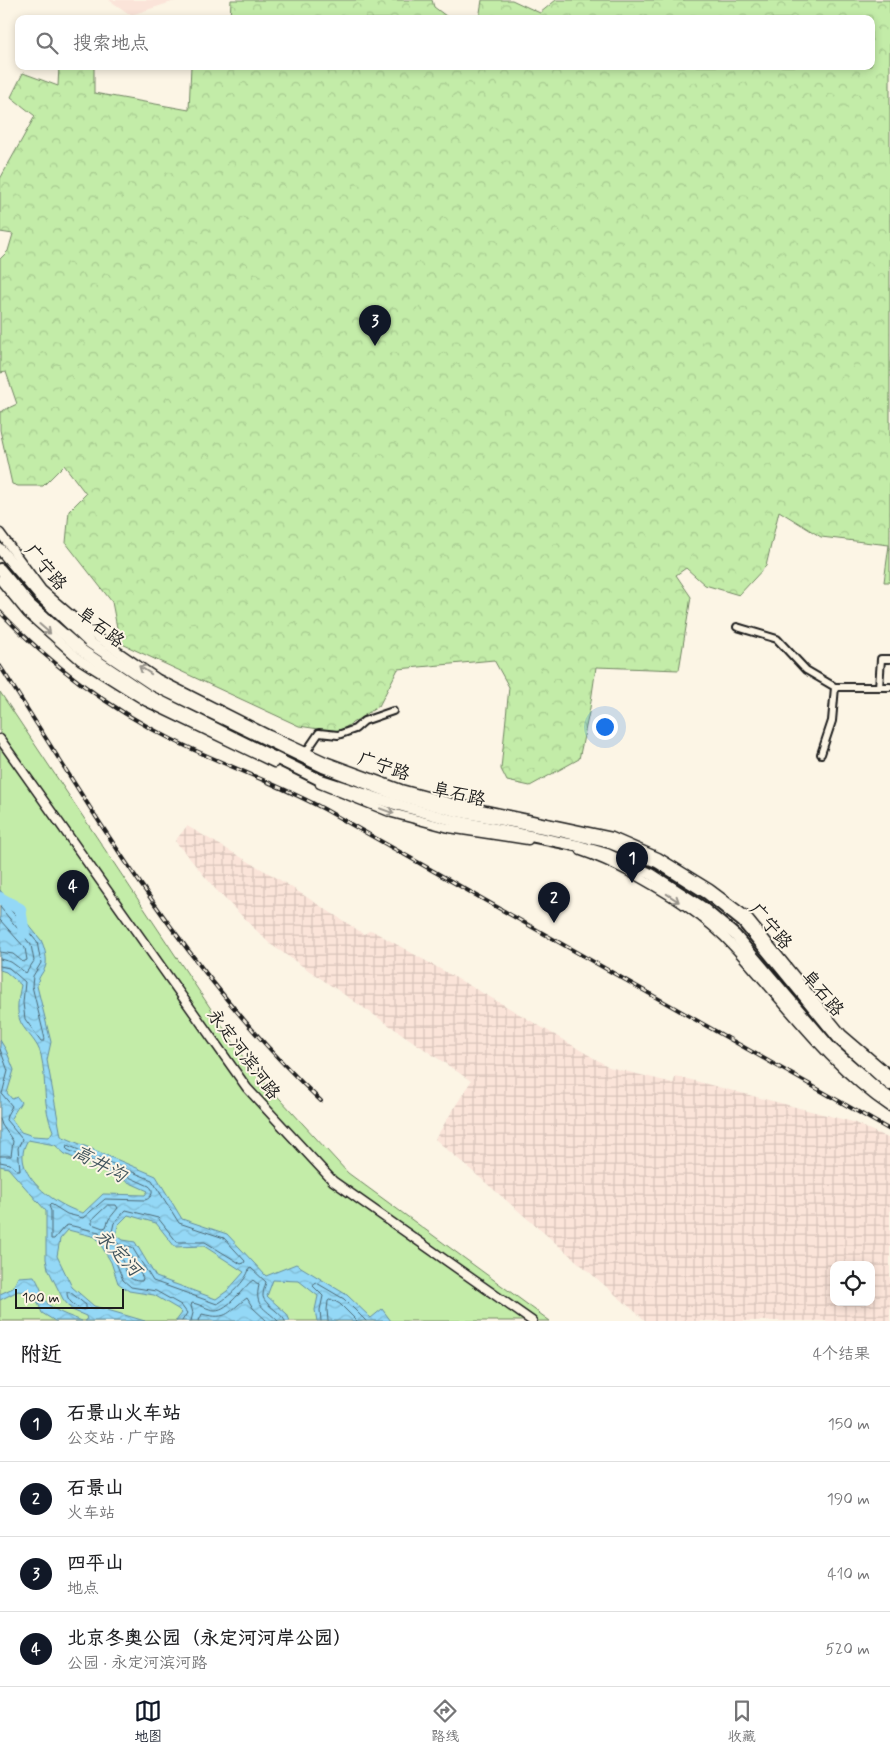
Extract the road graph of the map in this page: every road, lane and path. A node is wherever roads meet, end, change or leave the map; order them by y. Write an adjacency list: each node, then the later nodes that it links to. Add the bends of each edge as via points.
1 (0, 533): 12 (street, 广宁路, one-way to 1, via 158,679 94,635 42,590)
2 (0, 548): 15 (highway, 阜石路, via 39,595 90,643 154,685 323,767 398,796 610,843 657,862 708,894 743,922 839,1039)
3 (0, 569): 16 (highway, 阜石路, via 30,605 84,652 148,695 318,779 452,820 579,846 607,854 651,874 702,907 735,935 831,1048)
4 (0, 580): 17 (street, one-way to 17, via 28,614 80,660 147,702 318,783 392,813 449,828 584,852 650,883 698,914 733,946 827,1054)
5 (737, 627): 7 (street, via 777,639 806,670)
6 (890, 659): 8 (street, via 881,659)
7 (835, 687): 8 (street); 13 (street, via 832,722)
8 (879, 687): 9 (street)
9 (890, 687)
10 (393, 711): 12 (street, via 364,721 338,736 319,733)
11 (0, 739): 18 (street, 永定河滨河路, via 247,1088 333,1181)
12 (306, 752): 14 (street, 广宁路, via 401,789 612,837 658,857 746,916 842,1034)
13 (821, 754)
14 (890, 1075)
15 (890, 1085)
16 (890, 1098)
17 (890, 1107)
18 (532, 1321)

